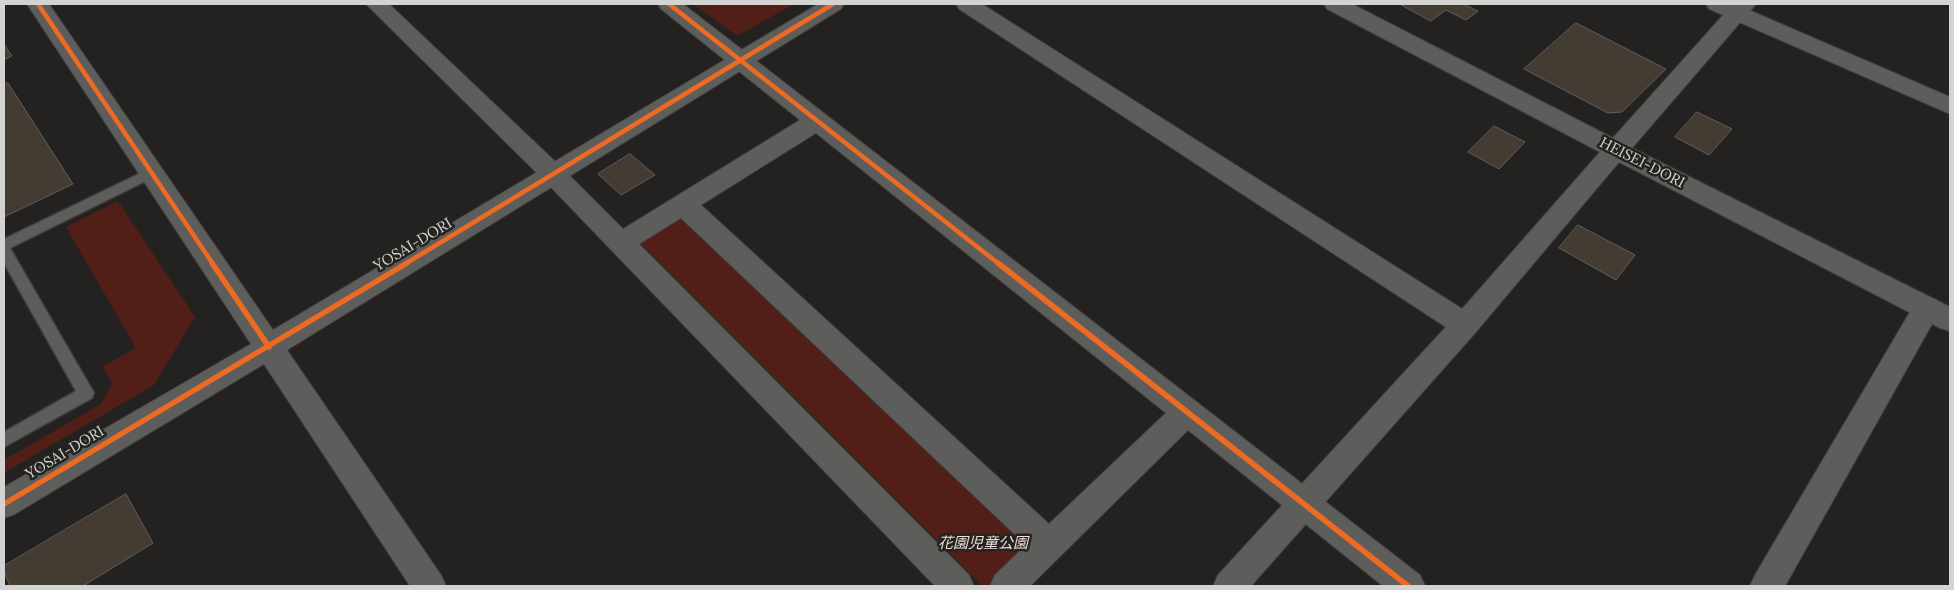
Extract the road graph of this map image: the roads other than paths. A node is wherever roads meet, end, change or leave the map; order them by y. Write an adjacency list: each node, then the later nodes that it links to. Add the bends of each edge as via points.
1 (38, 4): 12 (street)
2 (377, 4): 13 (street)
3 (669, 4): 8 (street)
4 (833, 4): 8 (street, YOSAI-DORI)
5 (967, 4): 19 (street)
6 (1335, 4): 11 (street, HEISEI-DORI)
7 (1733, 7): 9 (street); 11 (street)
8 (741, 60): 10 (street); 13 (street, YOSAI-DORI)
9 (1950, 106)
10 (817, 121): 14 (street); 21 (street)
11 (1616, 150): 18 (street, HEISEI-DORI); 19 (street)
12 (151, 173): 16 (lane); 20 (street)
13 (553, 174): 15 (street); 20 (street, YOSAI-DORI)
14 (683, 204): 15 (street); 25 (street)
15 (620, 243): 27 (street)
16 (4, 245)
17 (4, 250): 22 (lane, via 86,393)
18 (1939, 314): 31 (street)
19 (1465, 325): 24 (street)
20 (268, 347): 23 (street, YOSAI-DORI); 26 (street)
21 (1186, 413): 24 (street); 25 (street)
22 (4, 440)
23 (4, 504)
24 (1303, 505): 29 (street); 30 (street)
25 (1048, 545): 28 (street)
26 (429, 586)
27 (957, 586)
28 (1007, 586)
29 (1230, 586)
30 (1408, 586)
31 (1767, 586)

